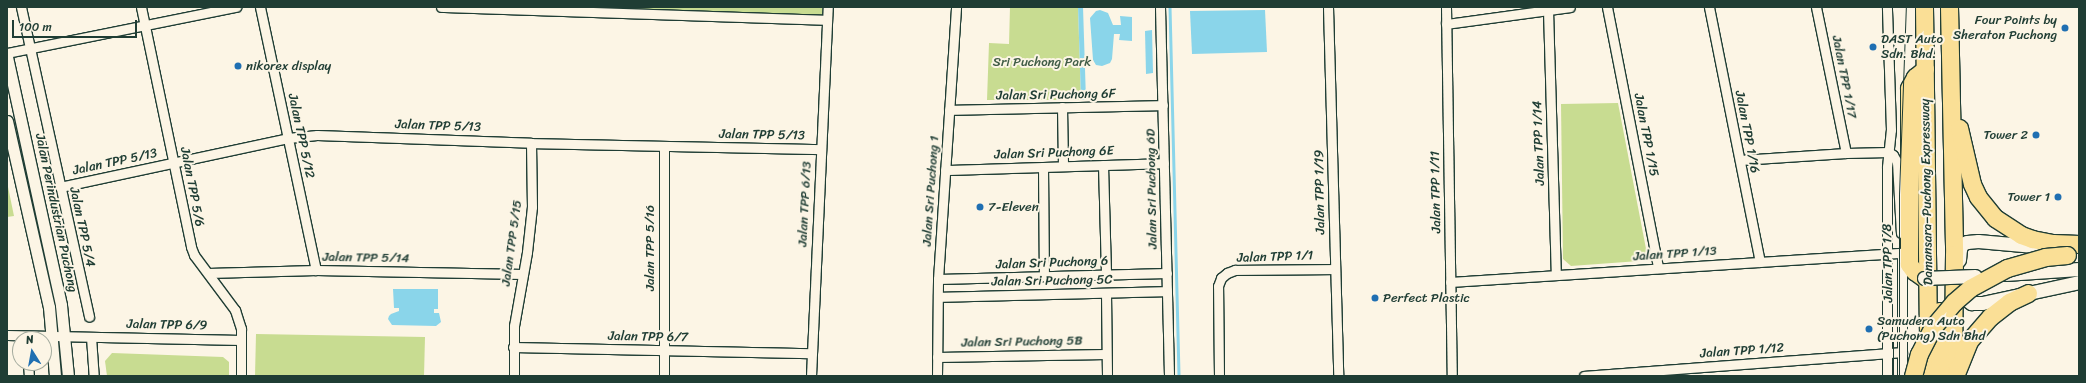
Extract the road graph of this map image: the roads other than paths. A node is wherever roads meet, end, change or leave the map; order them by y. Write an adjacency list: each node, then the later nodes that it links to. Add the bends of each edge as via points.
1 (21, 7): 25 (street, Jalan TPP 5/4)
2 (141, 7): 24 (street, Jalan TPP 5/6)
3 (236, 7): 24 (street)
4 (260, 7): 34 (street, Jalan TPP 5/12)
5 (441, 7): 19 (street)
6 (828, 7): 22 (street, Jalan TPP 6/13)
7 (956, 7): 31 (street, Jalan Sri Puchong 1)
8 (1160, 7): 29 (street, Jalan Sri Puchong 6D)
9 (1328, 7): 55 (street, Jalan TPP 1/19)
10 (1446, 7): 23 (street, Jalan TPP 1/11)
11 (1570, 7): 21 (street)
12 (1607, 7): 54 (street, Jalan TPP 1/15)
13 (1709, 7): 40 (street, Jalan TPP 1/16)
14 (1816, 7): 39 (street, Jalan TPP 1/17)
15 (1888, 7): 38 (street, via 1891,130)
16 (1924, 7): 28 (highway, Damansara–Puchong Expressway)
17 (1935, 7): 105 (highway, Damansara–Puchong Expressway)
18 (1949, 7): 32 (highway)
19 (519, 8): 20 (street)
20 (629, 10): 22 (street)
21 (1548, 10): 23 (street); 62 (street, Jalan TPP 1/14)
22 (827, 20): 37 (street, Jalan TPP 6/13)
23 (1446, 24): 66 (street, Jalan TPP 1/11)
24 (145, 25): 25 (street); 41 (street, Jalan TPP 5/6)
25 (30, 48): 26 (street); 47 (street, Jalan TPP 5/4)
26 (7, 53)
27 (7, 57): 77 (street, Jalan Perindustrian Puchong, via 58,292)
28 (1925, 69): 64 (highway, via 1915,77 1909,88 1910,264 1914,271); 104 (highway, Damansara–Puchong Expressway, via 1928,330)
29 (1163, 105): 30 (street, Jalan Sri Puchong 6F); 42 (street, Jalan Sri Puchong 6D)
30 (1062, 107): 31 (street, Jalan Sri Puchong 6F); 44 (street)
31 (949, 110): 46 (street, Jalan Sri Puchong 1)
32 (1951, 114): 48 (highway, via 1955,118 1972,184 1978,197 1994,218 2011,230 2032,239); 106 (highway)
33 (7, 121): 75 (street, Jalan Perindustrian Puchong)
34 (288, 138): 35 (street, Jalan TPP 5/13, via 327,134); 41 (street, Jalan TPP 5/13); 57 (street, Jalan TPP 5/12)
35 (531, 143): 36 (street, Jalan TPP 5/13); 60 (street, Jalan TPP 5/15, via 532,207)
36 (664, 146): 37 (street, Jalan TPP 5/13); 81 (street, Jalan TPP 5/16)
37 (820, 149): 83 (street, Jalan TPP 6/13)
38 (1889, 152): 39 (street); 50 (street, Jalan TPP 1/8); 51 (street, Jalan TPP 1/8, via 1897,162)
39 (1846, 153): 40 (street)
40 (1740, 160): 53 (street, Jalan TPP 1/16)
41 (174, 162): 47 (street, Jalan TPP 5/13); 58 (street, Jalan TPP 5/6, via 191,247)
42 (1164, 163): 43 (street, Jalan Sri Puchong 6E); 59 (street, Jalan Sri Puchong 6D)
43 (1103, 165): 44 (street, Jalan Sri Puchong 6E); 61 (street)
44 (1064, 166): 45 (street, Jalan Sri Puchong 6E)
45 (1044, 167): 46 (street, Jalan Sri Puchong 6E); 63 (street)
46 (945, 170): 65 (street, Jalan Sri Puchong 1)
47 (60, 187): 73 (street, Jalan TPP 5/4)
48 (2079, 244)
49 (2079, 248): 71 (main road, via 2028,247 1978,241 1962,244 1959,286 1964,298 1971,303 1982,303)
50 (1886, 253): 51 (street, Jalan TPP 1/13); 53 (street, Jalan TPP 1/13); 84 (street, Jalan TPP 1/8)
51 (1902, 253): 82 (street, Jalan TPP 1/8)
52 (2079, 255): 103 (highway, bridge, via 2045,257 2007,268 1970,288 1932,327 1919,354)
53 (1760, 262): 54 (street, Jalan TPP 1/13)
54 (1658, 268): 62 (street, Jalan TPP 1/13)
55 (1335, 269): 97 (street, Jalan TPP 1/1, via 1235,270 1221,278 1218,286); 98 (street, Jalan TPP 1/19)
56 (2079, 269): 64 (main road, bridge)
57 (316, 270): 58 (street, Jalan TPP 5/14); 60 (street, Jalan TPP 5/14)
58 (208, 273): 79 (street, Jalan TPP 5/6, via 235,310 241,329)
59 (1167, 273): 61 (street, Jalan Sri Puchong 6); 69 (street, Jalan Sri Puchong 6D)
60 (523, 274): 80 (street, Jalan TPP 5/15, via 515,314)
61 (1106, 274): 63 (street, Jalan Sri Puchong 6)
62 (1556, 275): 66 (street, Jalan TPP 1/13)
63 (1044, 276): 65 (street, Jalan Sri Puchong 6)
64 (1924, 278)
65 (938, 279): 72 (street, Jalan Sri Puchong 1)
66 (1450, 282): 99 (street, Jalan TPP 1/11)
67 (2079, 282): 71 (main road)
68 (2079, 288): 74 (street, via 2037,297)
69 (1167, 291): 70 (street, Jalan Sri Puchong 5C); 96 (street, Jalan Sri Puchong 6D)
70 (1106, 293): 72 (street, Jalan Sri Puchong 5C); 85 (street)
71 (2028, 293): 74 (highway, via 2009,302)
72 (938, 297): 86 (street, Jalan Sri Puchong 1)
73 (88, 317)
74 (1990, 317): 107 (highway, via 1969,341)
75 (51, 331)
76 (52, 337): 77 (street, Jalan TPP 6/9); 87 (street, Jalan Perindustrian Puchong)
77 (65, 337): 78 (street, Jalan TPP 6/9); 88 (street, Jalan Perindustrian Puchong)
78 (91, 337): 79 (street, Jalan TPP 6/9); 89 (street)
79 (241, 340): 90 (street, Jalan TPP 5/6)
80 (513, 347): 81 (street, Jalan TPP 6/7); 91 (street)
81 (663, 351): 83 (street, Jalan TPP 6/7); 92 (street, Jalan TPP 5/16)
82 (1902, 352): 84 (street, Jalan TPP 1/12); 102 (street, Jalan TPP 1/8)
83 (811, 353): 93 (street, Jalan TPP 6/13)
84 (1887, 353): 100 (street, Jalan TPP 1/12); 101 (street, Jalan TPP 1/8)
85 (1106, 354): 86 (street, Jalan Sri Puchong 5B); 95 (street)
86 (937, 357): 94 (street, Jalan Sri Puchong 1)
87 (55, 376)
88 (68, 376)
89 (94, 376)
90 (241, 376)
91 (514, 376)
92 (664, 376)
93 (811, 376)
94 (937, 376)
95 (1107, 376)
96 (1169, 376)
97 (1219, 376)
98 (1338, 376)
99 (1452, 376)
100 (1584, 376)
101 (1888, 376)
102 (1902, 376)
103 (1913, 376)
104 (1924, 376)
105 (1940, 376)
106 (1953, 376)
107 (1957, 376)

